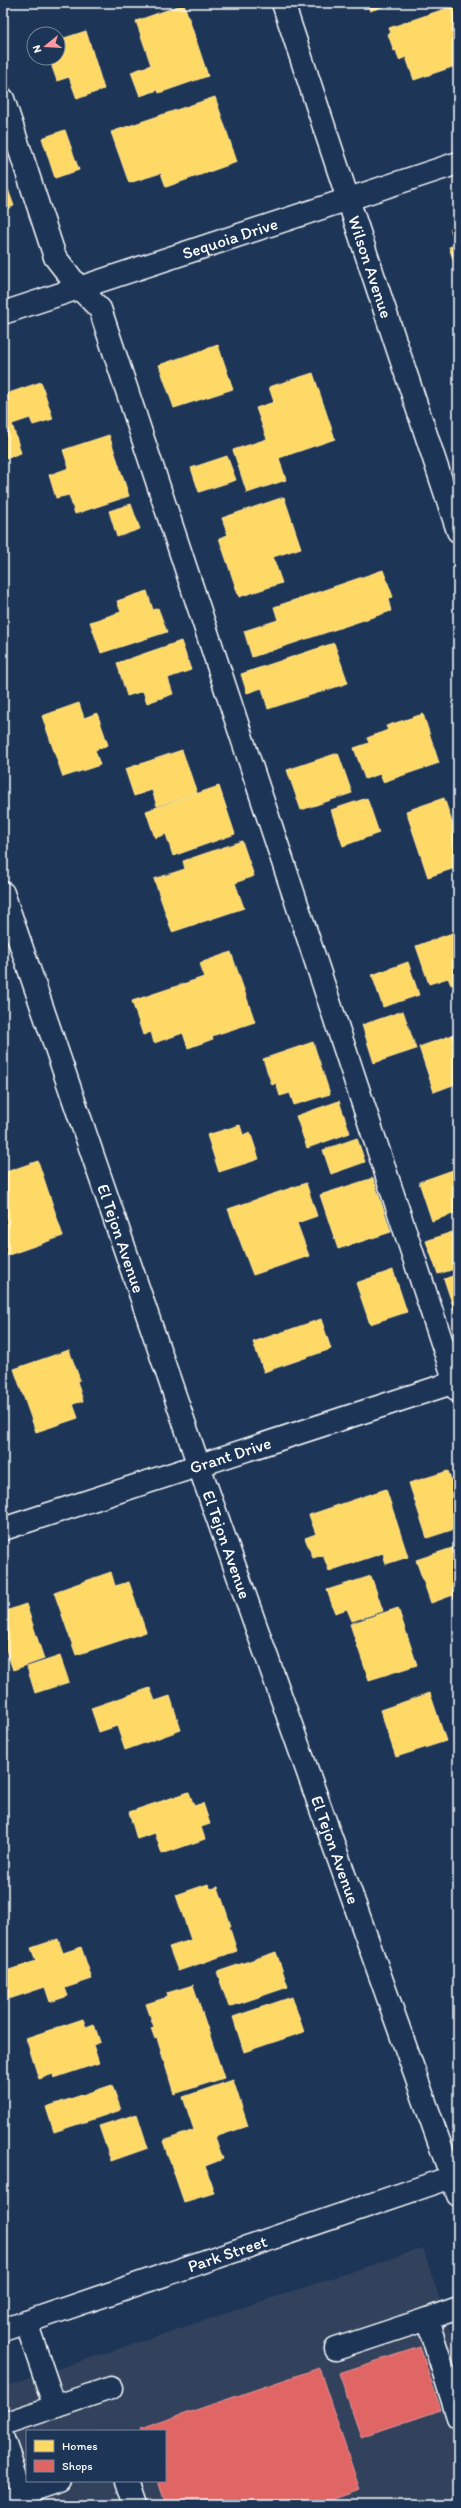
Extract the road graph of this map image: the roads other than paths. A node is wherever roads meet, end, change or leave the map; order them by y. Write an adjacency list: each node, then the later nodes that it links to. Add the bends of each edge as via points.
1 (283, 3): 4 (street, Wilson Avenue)
2 (3, 99): 5 (street, via 55,257)
3 (458, 163): 4 (street, Sequoia Drive)
4 (348, 200): 5 (street, Sequoia Drive); 7 (street, Wilson Avenue)
5 (79, 288): 6 (street, Sequoia Drive); 9 (street, via 100,309)
6 (3, 313)
7 (458, 531)
8 (3, 892): 10 (street, El Tejon Avenue)
9 (457, 1384): 10 (street, Grant Drive)
10 (199, 1466): 11 (street, Grant Drive); 12 (street, El Tejon Avenue)
11 (3, 1529)
12 (455, 2186): 15 (street, Park Street)
13 (458, 2308): 14 (street)
14 (426, 2319): 17 (street); 20 (street)
15 (26, 2322): 16 (street, Park Street); 19 (street)
16 (3, 2330)
17 (336, 2349)
18 (111, 2388): 19 (street)
19 (55, 2406): 21 (street)
20 (458, 2417)
21 (3, 2424)
22 (3, 2439): 25 (street)
23 (56, 2482): 25 (street)
24 (128, 2482): 26 (street)
25 (12, 2496)
26 (135, 2505)

